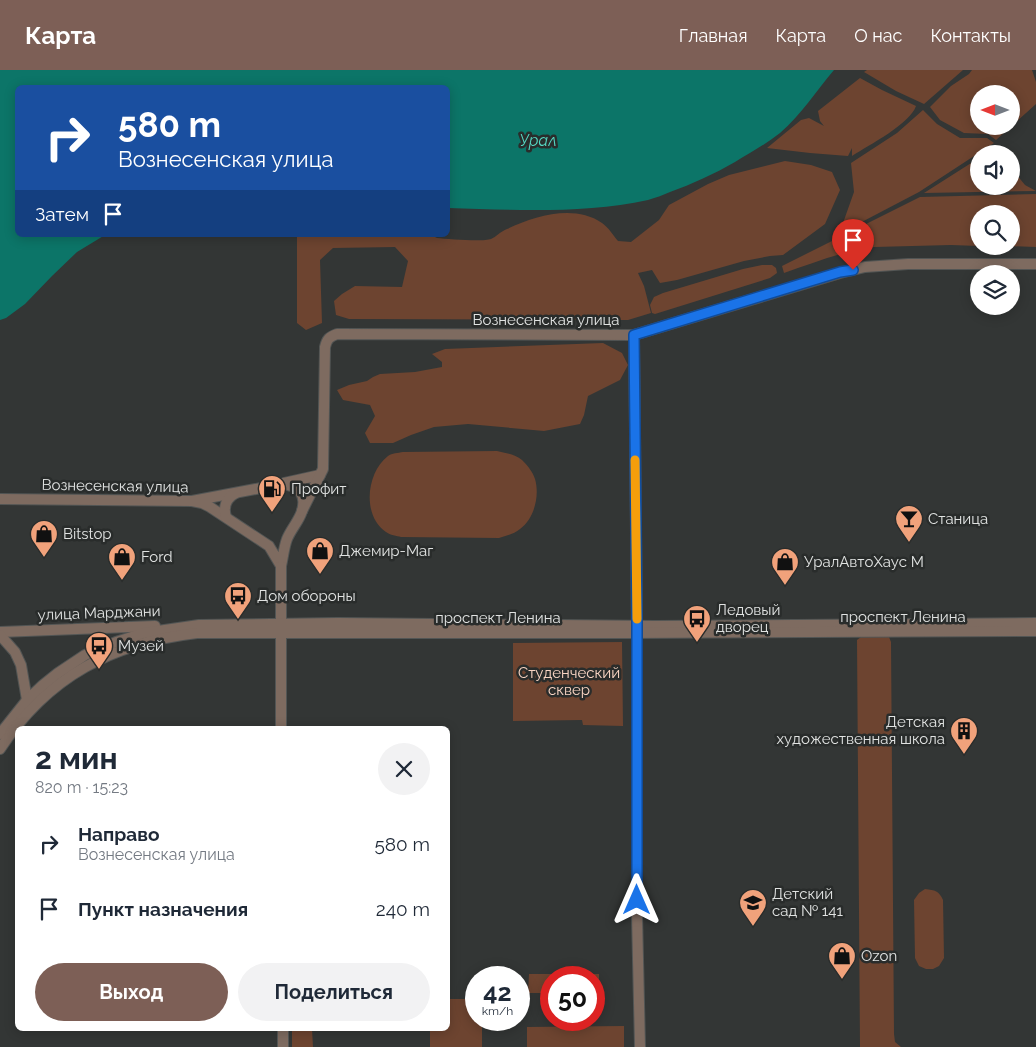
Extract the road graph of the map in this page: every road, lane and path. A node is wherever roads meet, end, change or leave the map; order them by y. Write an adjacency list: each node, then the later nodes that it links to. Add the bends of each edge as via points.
1 (1036, 264): 2 (main road, Вознесенская улица, via 866,267 840,272)
2 (634, 335): 3 (main road, Вознесенская улица, via 330,336 325,347); 16 (main road)
3 (321, 472): 4 (main road); 8 (main road)
4 (282, 484): 5 (main road); 8 (main road, via 297,488 303,500)
5 (237, 492): 7 (main road); 9 (main road, via 228,499 224,508)
6 (0, 499): 7 (main road, Вознесенская улица)
7 (192, 501): 9 (main road, Вознесенская улица)
8 (302, 511): 10 (main road)
9 (226, 517): 11 (main road)
10 (287, 539): 11 (main road, via 282,544); 12 (main road)
11 (269, 546): 12 (main road)
12 (281, 566): 15 (main road)
13 (1036, 623): 16 (main road, проспект Ленина)
14 (199, 625): 15 (main road, проспект Ленина); 18 (main road, улица Марджани); 19 (main road, проспект Ленина, via 144,633 101,648 58,673)
15 (281, 629): 16 (main road, проспект Ленина); 20 (main road, проспект Ленина, via 179,635 118,650 63,680 31,709); 21 (main road)
16 (637, 629): 17 (main road, проспект Ленина); 27 (main road)
17 (1036, 631)
18 (0, 633): 19 (main road, улица Марджани, via 21,665)
19 (27, 700): 23 (main road, проспект Ленина)
20 (18, 726)
21 (282, 726)
22 (15, 730): 24 (main road, проспект Ленина)
23 (0, 734)
24 (0, 749)
25 (283, 1031): 26 (main road)
26 (283, 1047)
27 (640, 1047)

